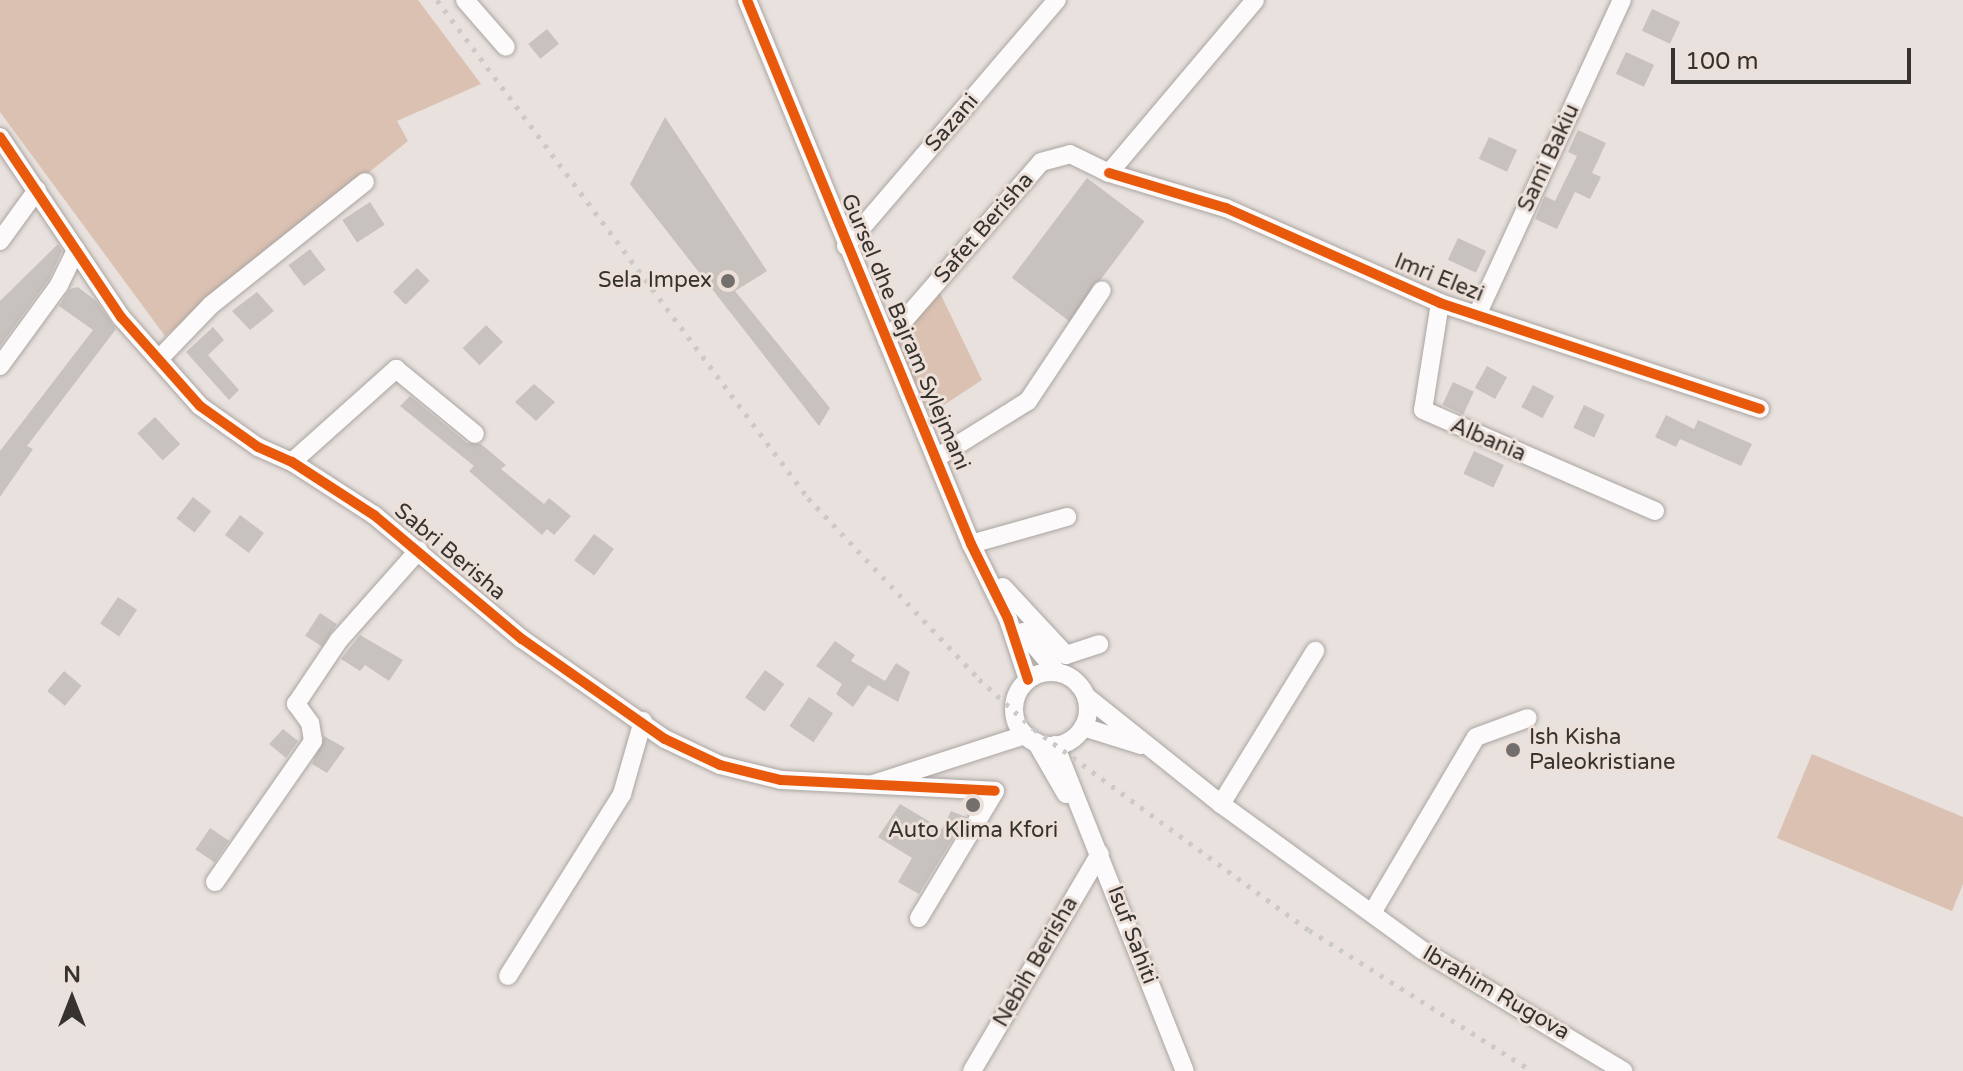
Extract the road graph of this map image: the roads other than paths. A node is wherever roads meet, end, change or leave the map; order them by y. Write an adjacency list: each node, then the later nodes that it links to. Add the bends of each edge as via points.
1 (465, 0): 6 (street)
2 (747, 0): 12 (street, Gursel dhe Bajram Sylejmani)
3 (1057, 0): 12 (street, Sazani)
4 (1255, 0): 8 (street)
5 (1622, 0): 16 (street, Sami Bakiu)
6 (506, 47)
7 (0, 137): 10 (street, Sabri Berisha)
8 (1109, 173): 15 (street, Imri Elezi, via 1226,208); 17 (street, Safet Berisha, via 1070,154 1041,162)
9 (365, 182): 18 (street, via 223,295)
10 (37, 190): 11 (street); 13 (street, Sabri Berisha)
11 (0, 241)
12 (846, 246): 17 (street, Gursel dhe Bajram Sylejmani)
13 (76, 250): 18 (street, Sabri Berisha, via 121,317); 19 (street, via 59,285)
14 (1102, 290): 22 (street, Gursel dhe Bajram Sylejmani, via 1028,401)
15 (1440, 303): 16 (street, Imri Elezi); 24 (street, Albania, via 1423,410)
16 (1477, 315): 20 (street, Imri Elezi)
17 (887, 340): 22 (street, Gursel dhe Bajram Sylejmani)
18 (159, 359): 23 (street, Sabri Berisha, via 200,406 258,447)
19 (0, 366)
20 (1760, 409)
21 (475, 434): 23 (street, via 396,369)
22 (938, 457): 26 (street, Gursel dhe Bajram Sylejmani)
23 (292, 462): 27 (street, Sabri Berisha)
24 (1655, 511)
25 (1067, 517): 26 (street)
26 (974, 543): 28 (street, Gursel dhe Bajram Sylejmani); 31 (street)
27 (419, 550): 35 (street, Sabri Berisha, via 522,639); 44 (street, via 339,640 296,704 310,723 313,741)
28 (1008, 619): 31 (street, Gursel dhe Bajram Sylejmani); 32 (street, Gursel dhe Bajram Sylejmani)
29 (1099, 644): 31 (street)
30 (1315, 651): 42 (street)
31 (1062, 664): 32 (street); 33 (street)
32 (1028, 680): 37 (street, via 1016,698)
33 (1087, 697): 36 (street); 39 (street, Ibrahim Rugova)
34 (1528, 718): 45 (street, via 1476,737)
35 (643, 721): 40 (street, Sabri Berisha, via 665,739 750,774); 47 (street, via 622,794)
36 (1083, 727): 38 (street); 39 (street, Ibrahim Rugova)
37 (1025, 732): 38 (street); 40 (street, Sabri Berisha); 41 (street, Isuf Sahiti)
38 (1055, 745): 41 (street, Isuf Sahiti)
39 (1147, 746): 42 (street, Ibrahim Rugova)
40 (867, 787): 46 (street, Sabri Berisha, via 995,791)
41 (1074, 802): 43 (street, Isuf Sahiti)
42 (1221, 804): 45 (street, Ibrahim Rugova)
43 (1100, 854): 48 (street, Nebih Berisha); 49 (street, Isuf Sahiti)
44 (215, 882)
45 (1372, 913): 50 (street, Ibrahim Rugova, via 1422,950)
46 (919, 918)
47 (508, 976)
48 (972, 1071)
49 (1185, 1071)
50 (1623, 1071)

